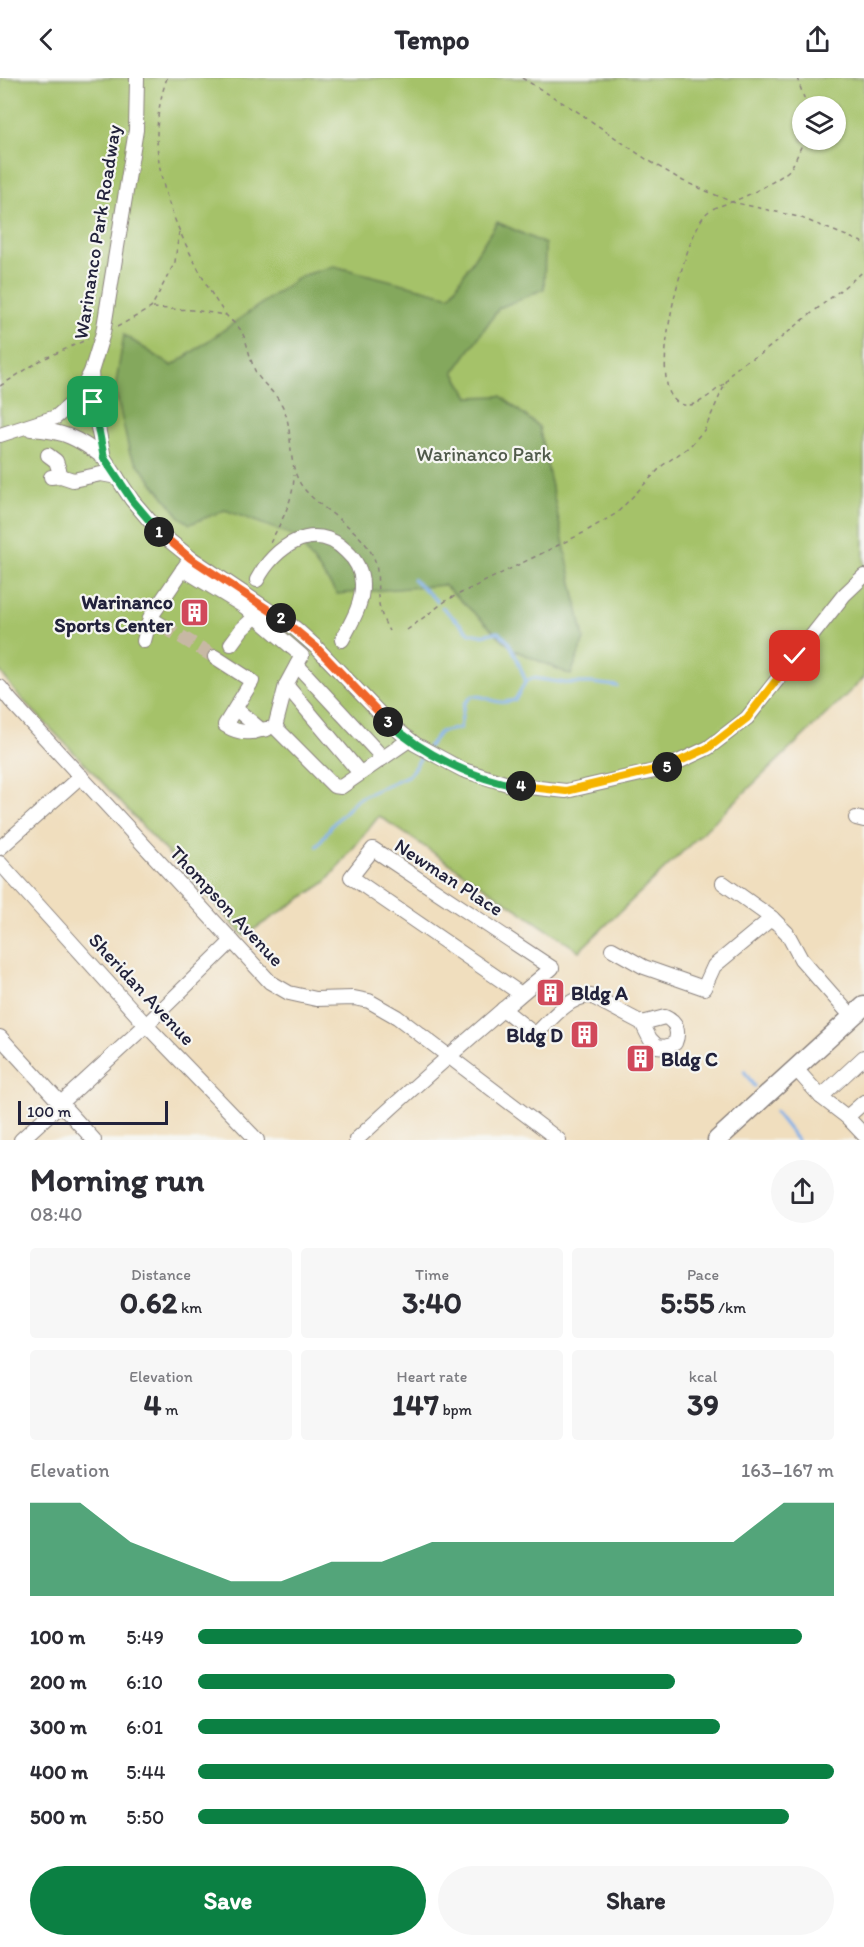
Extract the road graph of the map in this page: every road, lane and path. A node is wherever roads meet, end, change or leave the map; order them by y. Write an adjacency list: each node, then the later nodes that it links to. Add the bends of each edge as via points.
1 (130, 78): 7 (street, Warinanco Park Roadway)
2 (137, 78): 7 (street, Warinanco Park Roadway)
3 (167, 78): 13 (path, via 157,130 164,191 179,231)
4 (522, 78): 9 (path, via 683,181)
5 (797, 78): 6 (path)
6 (803, 96)
7 (136, 97): 14 (street, Warinanco Park Roadway, via 136,130 111,288)
8 (799, 150): 9 (path, via 791,168 780,177)
9 (732, 202): 10 (path, via 799,217); 15 (path, via 717,206 704,216 686,254 672,308 664,364 668,389 674,401 684,406 696,404)
10 (864, 243)
11 (864, 271): 15 (path, via 761,354 732,372)
12 (152, 308): 13 (path)
13 (227, 315): 20 (path, via 240,329 257,374 285,412)
14 (91, 372): 16 (street, Warinanco Park Roadway, via 77,399 56,417); 19 (street, Warinanco Park Roadway)
15 (725, 384): 29 (path, via 705,429 617,513 583,534 447,600)
16 (22, 429): 17 (street, Warinanco Park Roadway); 19 (street, Warinanco Park Roadway, via 53,430 81,440)
17 (0, 435)
18 (48, 455): 21 (street, via 56,461 56,476 73,480 100,474)
19 (104, 458): 21 (street, Warinanco Park Roadway)
20 (294, 472): 22 (path, via 294,489); 30 (path, via 304,490 365,543 374,558 382,618)
21 (117, 477): 23 (street, Warinanco Park Roadway)
22 (269, 547)
23 (187, 563): 26 (street); 27 (street); 33 (street, Warinanco Park Roadway, via 254,599)
24 (864, 576): 41 (street, Warinanco Park Roadway, via 844,595 747,718 708,748 663,769 566,791 511,785 463,770)
25 (256, 580): 31 (street, via 263,567 287,545 313,536 339,543 355,559 362,583 358,608)
26 (256, 616): 34 (street); 36 (street)
27 (150, 618): 28 (street); 32 (street)
28 (163, 626)
29 (407, 630)
30 (389, 631)
31 (342, 640)
32 (144, 641)
33 (310, 641): 36 (street); 41 (street, Warinanco Park Roadway)
34 (231, 644)
35 (215, 657): 39 (street, via 252,681)
36 (299, 661): 37 (street); 42 (street)
37 (286, 685): 40 (street); 43 (street)
38 (0, 687): 44 (street, Thompson Avenue)
39 (236, 708): 40 (street); 40 (street, via 225,724 252,734)
40 (268, 729): 43 (street, via 334,786 341,787)
41 (412, 742): 42 (street)
42 (383, 758): 43 (street)
43 (360, 773)
44 (81, 776): 45 (street); 49 (street, Thompson Avenue)
45 (0, 848)
46 (0, 863): 55 (street, Sheridan Avenue)
47 (723, 883): 48 (street)
48 (772, 918): 50 (street, via 714,966 704,988 644,968); 53 (street, via 787,933 801,959)
49 (232, 941): 55 (street); 57 (street, Thompson Avenue, via 270,982 289,993 316,999 369,1001)
50 (612, 949)
51 (521, 994): 51 (street, Newman Place, via 552,968 373,849 351,877); 52 (street, Newman Place)
52 (503, 1009): 54 (street, via 532,1033 573,1000 591,996); 57 (street, Newman Place)
53 (858, 1012): 59 (main road)
54 (642, 1023)
55 (146, 1025): 62 (street); 67 (street, Sheridan Avenue)
56 (0, 1037): 62 (street)
57 (448, 1056): 68 (street, Newman Place); 69 (street, Thompson Avenue)
58 (864, 1057): 60 (street)
59 (796, 1069): 60 (street); 70 (main road)
60 (821, 1097): 63 (street)
61 (864, 1102): 63 (street)
62 (60, 1104): 65 (street); 66 (street)
63 (847, 1118): 64 (street)
64 (864, 1136)
65 (21, 1140)
66 (94, 1140)
67 (257, 1140)
68 (356, 1140)
69 (560, 1140)
70 (717, 1140)

